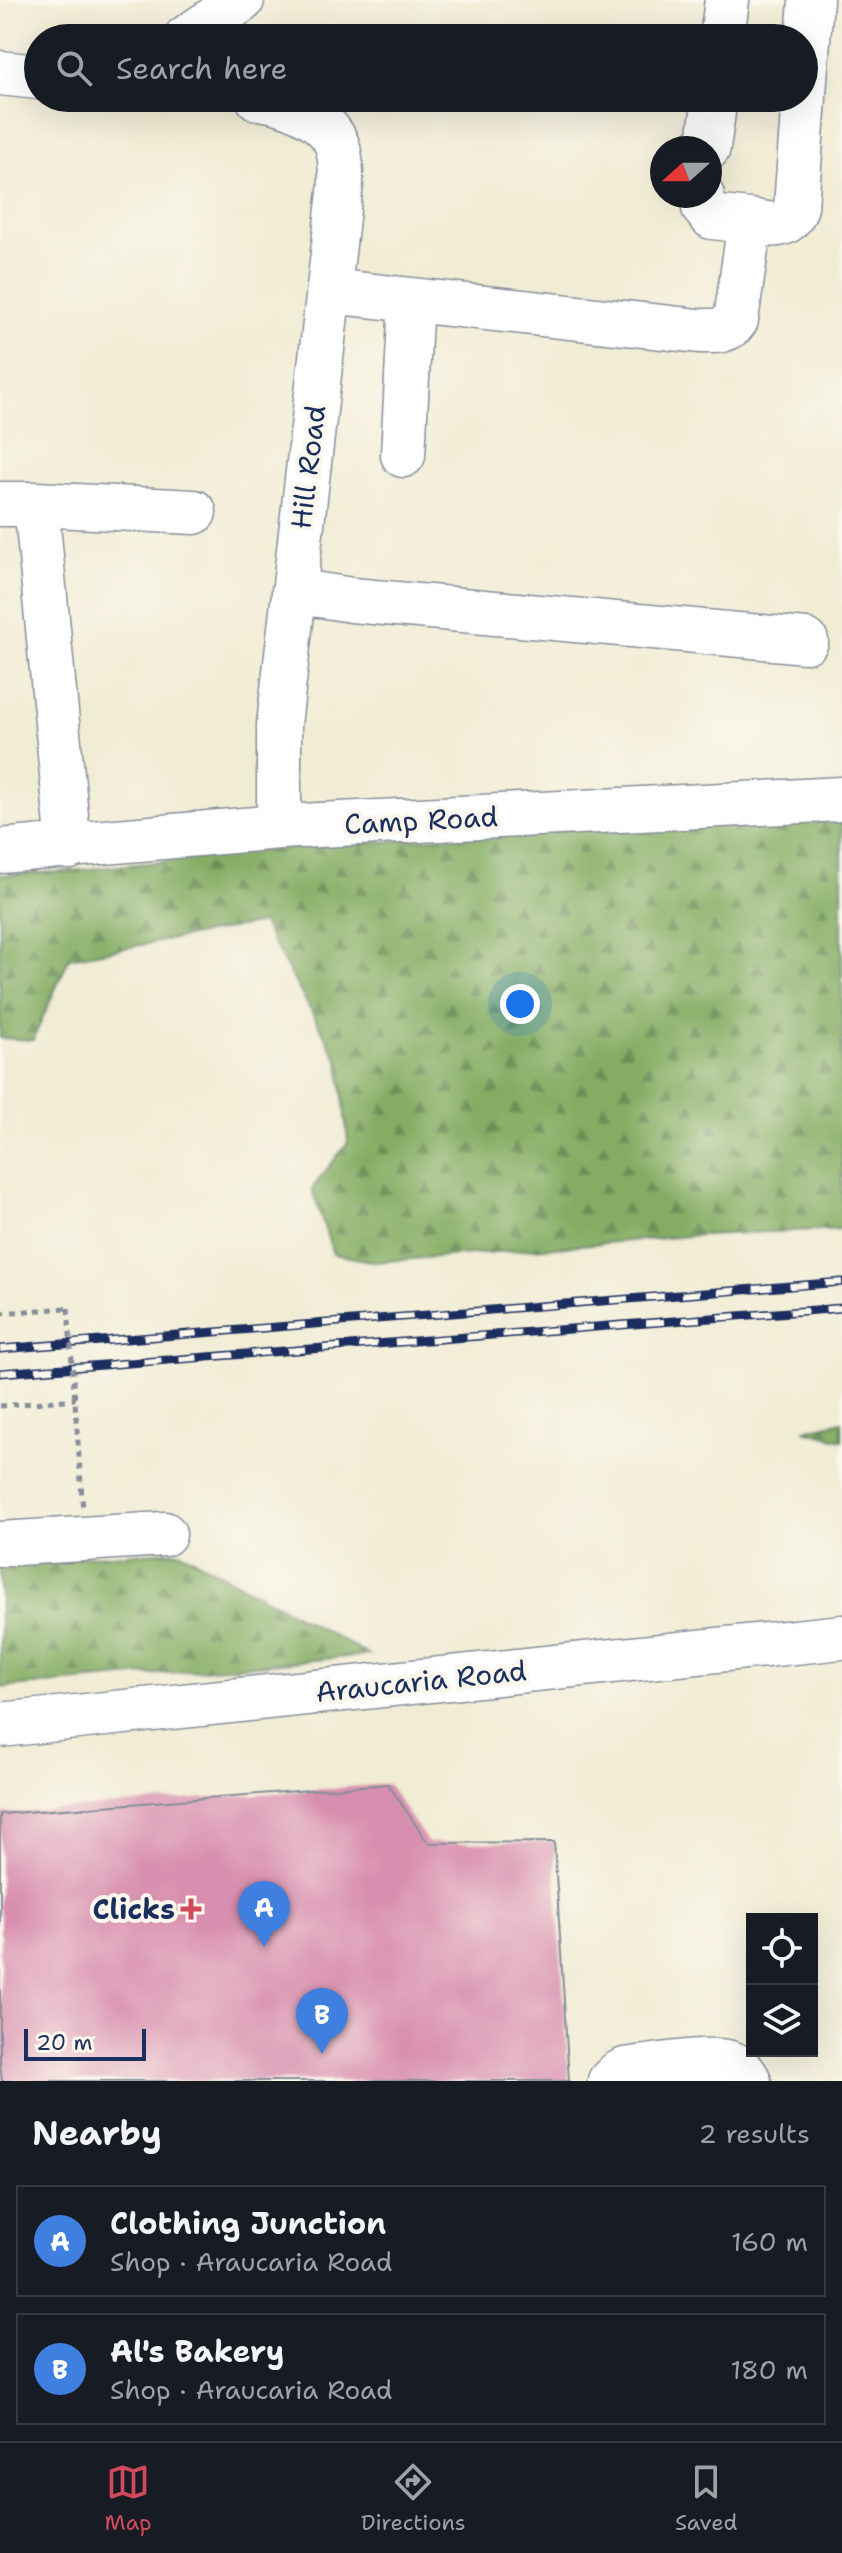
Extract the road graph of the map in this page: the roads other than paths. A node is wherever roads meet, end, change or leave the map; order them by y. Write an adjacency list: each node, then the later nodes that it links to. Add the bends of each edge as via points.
1 (242, 0): 4 (street)
2 (727, 0): 5 (street)
3 (811, 0): 6 (street)
4 (207, 24)
5 (724, 24)
6 (809, 24)
7 (0, 73): 8 (street)
8 (24, 76)
9 (303, 112): 15 (street, Hill Road, via 330,132 341,163)
10 (713, 112): 12 (street)
11 (803, 112): 14 (street, via 792,217 774,225)
12 (710, 136)
13 (704, 208): 14 (street, via 712,217)
14 (750, 221): 16 (street, via 736,320 721,331)
15 (329, 291): 16 (street); 20 (street, Hill Road)
16 (411, 300): 17 (street)
17 (403, 455)
18 (18, 504): 19 (street); 24 (street)
19 (194, 512)
20 (294, 591): 21 (street); 23 (street, Hill Road, via 279,725)
21 (806, 641)
22 (842, 799): 23 (street, Camp Road)
23 (279, 827): 24 (street, Camp Road)
24 (69, 847): 25 (street, Camp Road)
25 (0, 851)
26 (164, 1534): 27 (street)
27 (0, 1544)
28 (842, 1637): 29 (street, Araucaria Road)
29 (0, 1725)
30 (610, 2081): 31 (street, via 625,2070 726,2062 742,2069)
31 (749, 2081)

